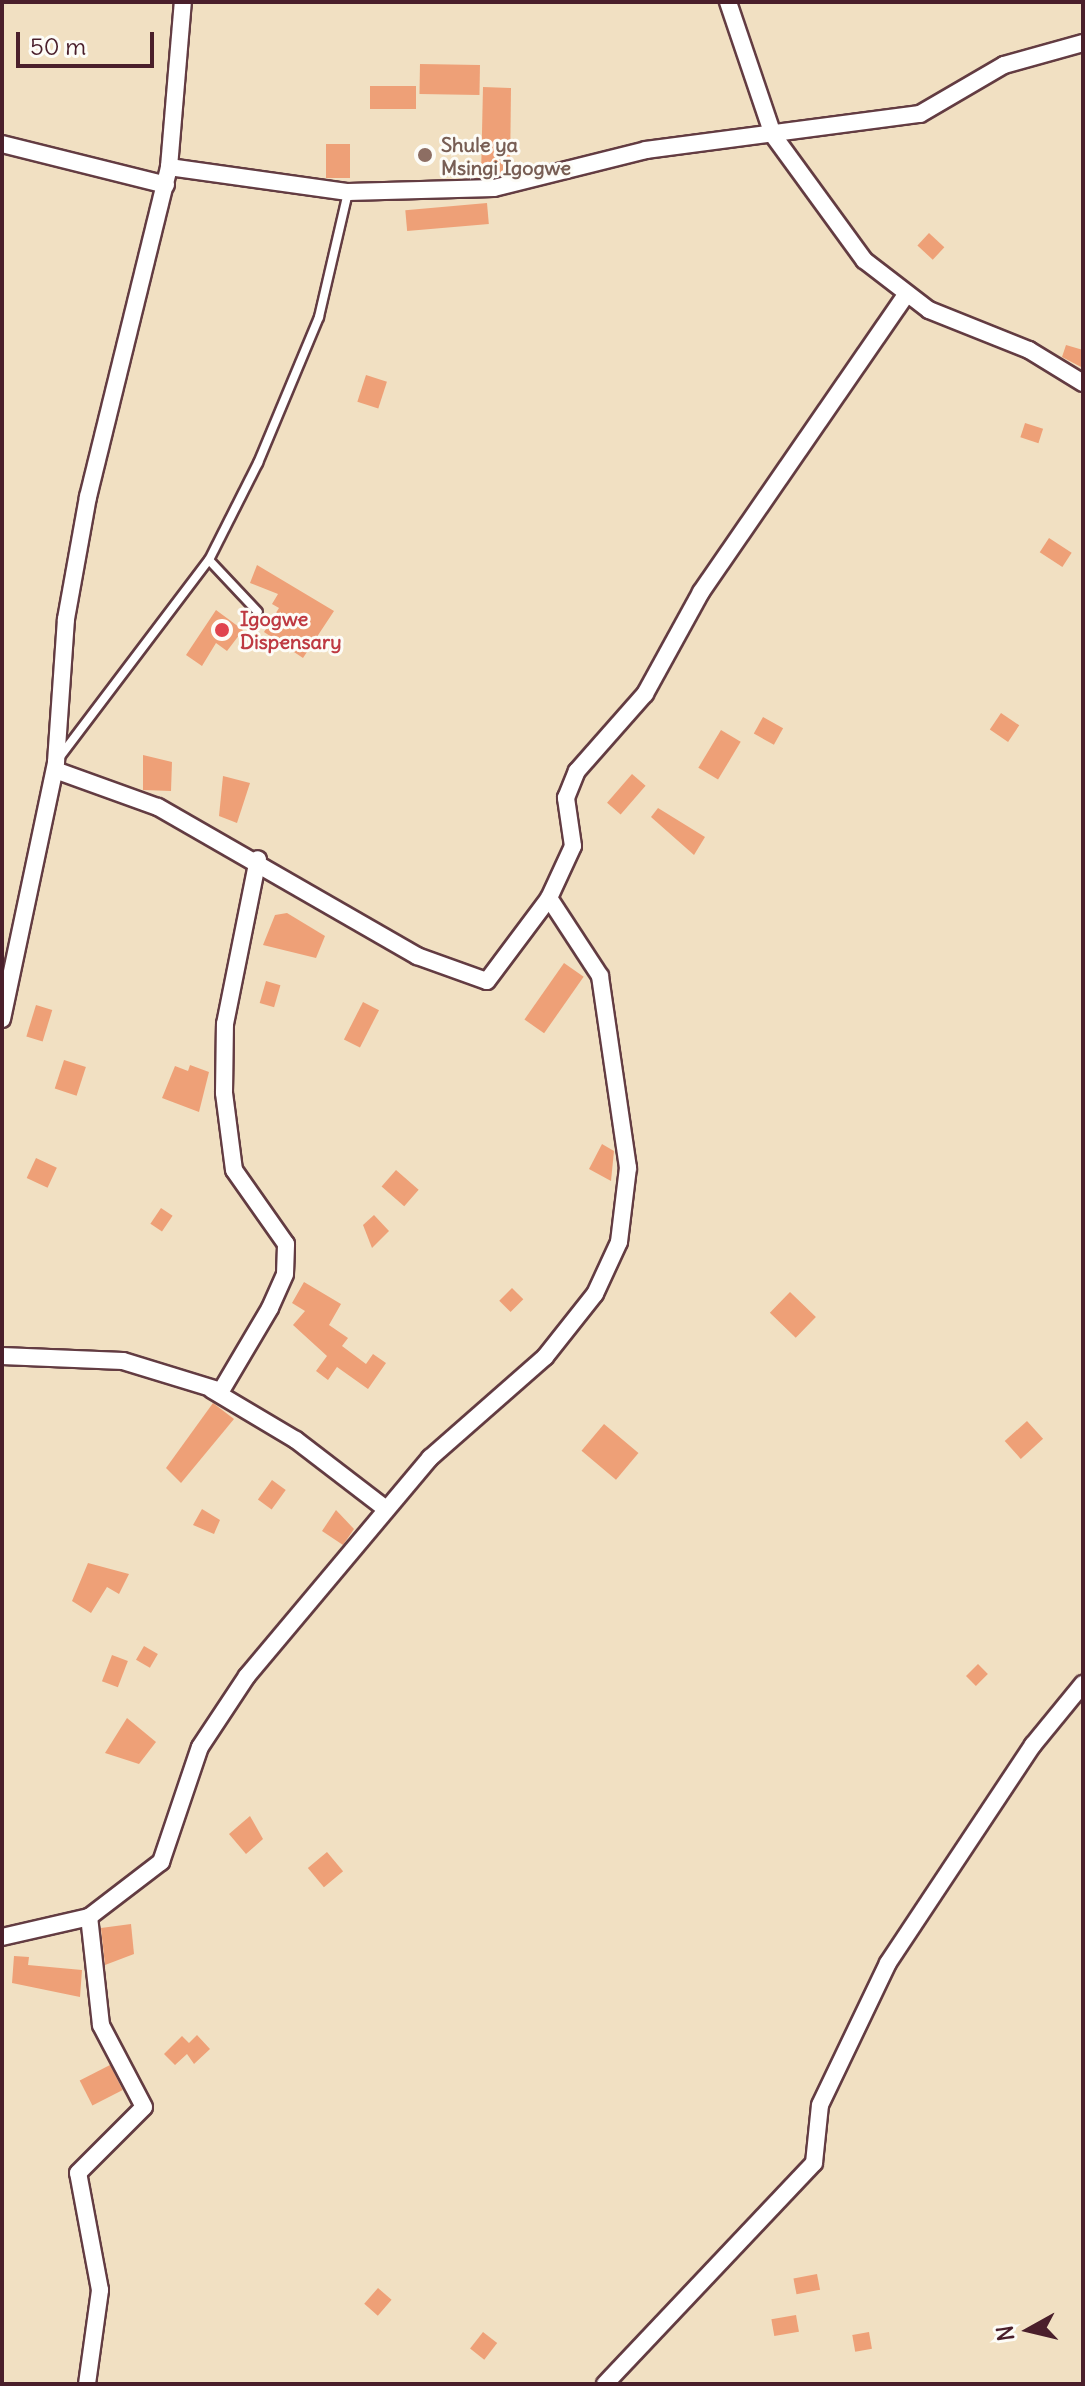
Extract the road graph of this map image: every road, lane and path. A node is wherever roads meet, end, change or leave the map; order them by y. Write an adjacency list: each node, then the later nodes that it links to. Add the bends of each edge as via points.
1 (183, 2): 6 (street)
2 (728, 2): 4 (street)
3 (1083, 43): 4 (street, via 1004,65 920,114)
4 (773, 135): 8 (street, via 646,150 494,188); 9 (street, via 864,260)
5 (2, 144): 7 (street)
6 (169, 167): 7 (street); 8 (street)
7 (166, 185): 13 (street, via 88,497 66,619)
8 (348, 192): 11 (lane, via 319,317)
9 (905, 296): 10 (street, via 1037,354); 15 (street, via 701,592 645,694 577,771 566,798 575,838)
10 (1083, 383)
11 (209, 560): 12 (lane); 13 (lane)
12 (258, 612)
13 (55, 766): 14 (street, via 158,807); 16 (street)
14 (258, 859): 15 (street, via 417,956 487,981); 18 (street, via 225,1024 226,1133 241,1186 283,1235 288,1257 235,1376)
15 (549, 898): 19 (street, via 586,949 607,1000 628,1168 619,1242 582,1315 430,1458)
16 (2, 1019)
17 (2, 1356): 18 (street, via 123,1361)
18 (212, 1390): 19 (street, via 296,1440)
19 (386, 1509): 21 (street, via 247,1676 200,1747 161,1862)
20 (1083, 1684): 24 (street, via 1033,1745 894,1953 820,2105 814,2163)
21 (89, 1917): 22 (street); 23 (street, via 101,2025 144,2112 78,2173 100,2290)
22 (2, 1937)
23 (87, 2384)
24 (605, 2384)

